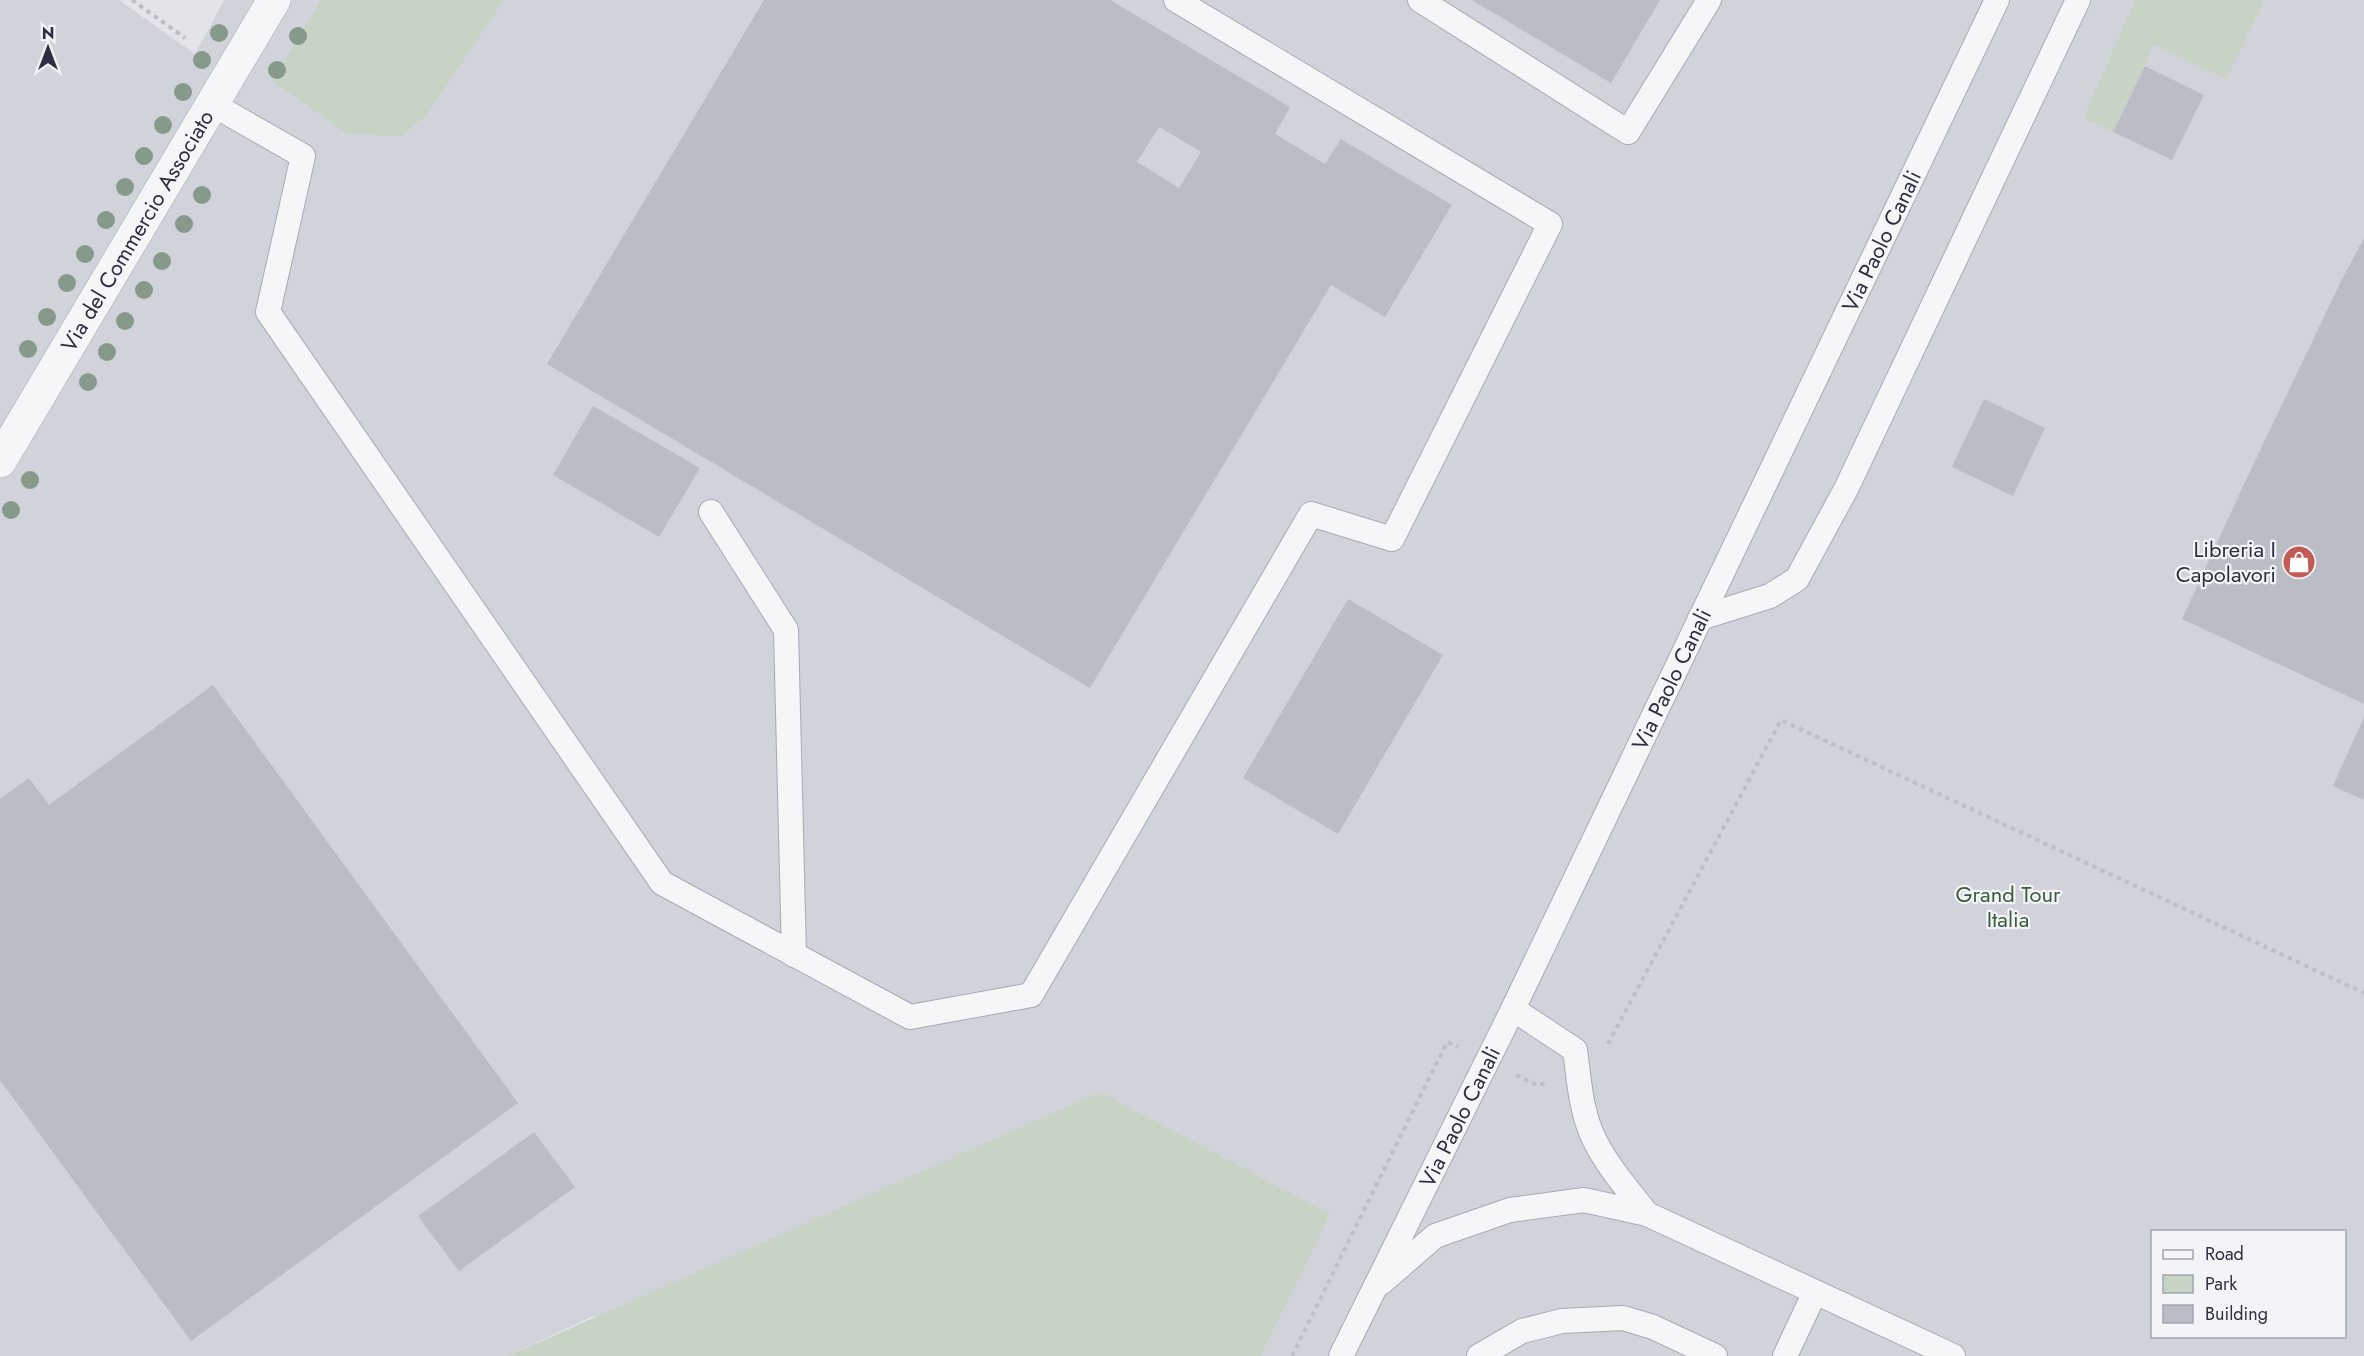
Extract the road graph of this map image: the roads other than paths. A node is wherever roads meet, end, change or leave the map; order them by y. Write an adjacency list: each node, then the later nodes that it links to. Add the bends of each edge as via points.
1 (274, 0): 7 (street, Via del Commercio Associato)
2 (1176, 0): 11 (lane, via 1550,224 1392,539 1311,514 1031,995 910,1017)
3 (1420, 0): 4 (lane, via 1628,132)
4 (1709, 0)
5 (1997, 0): 10 (lane, Via Paolo Canali)
6 (2078, 0): 10 (lane, via 1846,489 1797,579 1770,596)
7 (212, 104): 8 (street, Via del Commercio Associato); 11 (lane, via 303,156 268,312 662,883)
8 (0, 461)
9 (711, 512): 11 (lane, via 786,630)
10 (1700, 618): 12 (lane, Via Paolo Canali)
11 (794, 955)
12 (1513, 1009): 13 (lane, via 1575,1050 1583,1108 1595,1141); 14 (lane, Via Paolo Canali)
13 (1647, 1214): 14 (lane, via 1584,1200 1510,1210 1435,1236); 15 (lane)
14 (1372, 1290): 16 (lane, Via Paolo Canali)
15 (1815, 1292): 19 (lane); 20 (lane)
16 (1341, 1356)
17 (1479, 1356): 18 (lane, via 1522,1331 1562,1321 1623,1318 1653,1327)
18 (1715, 1356)
19 (1785, 1356)
20 (1953, 1356)

